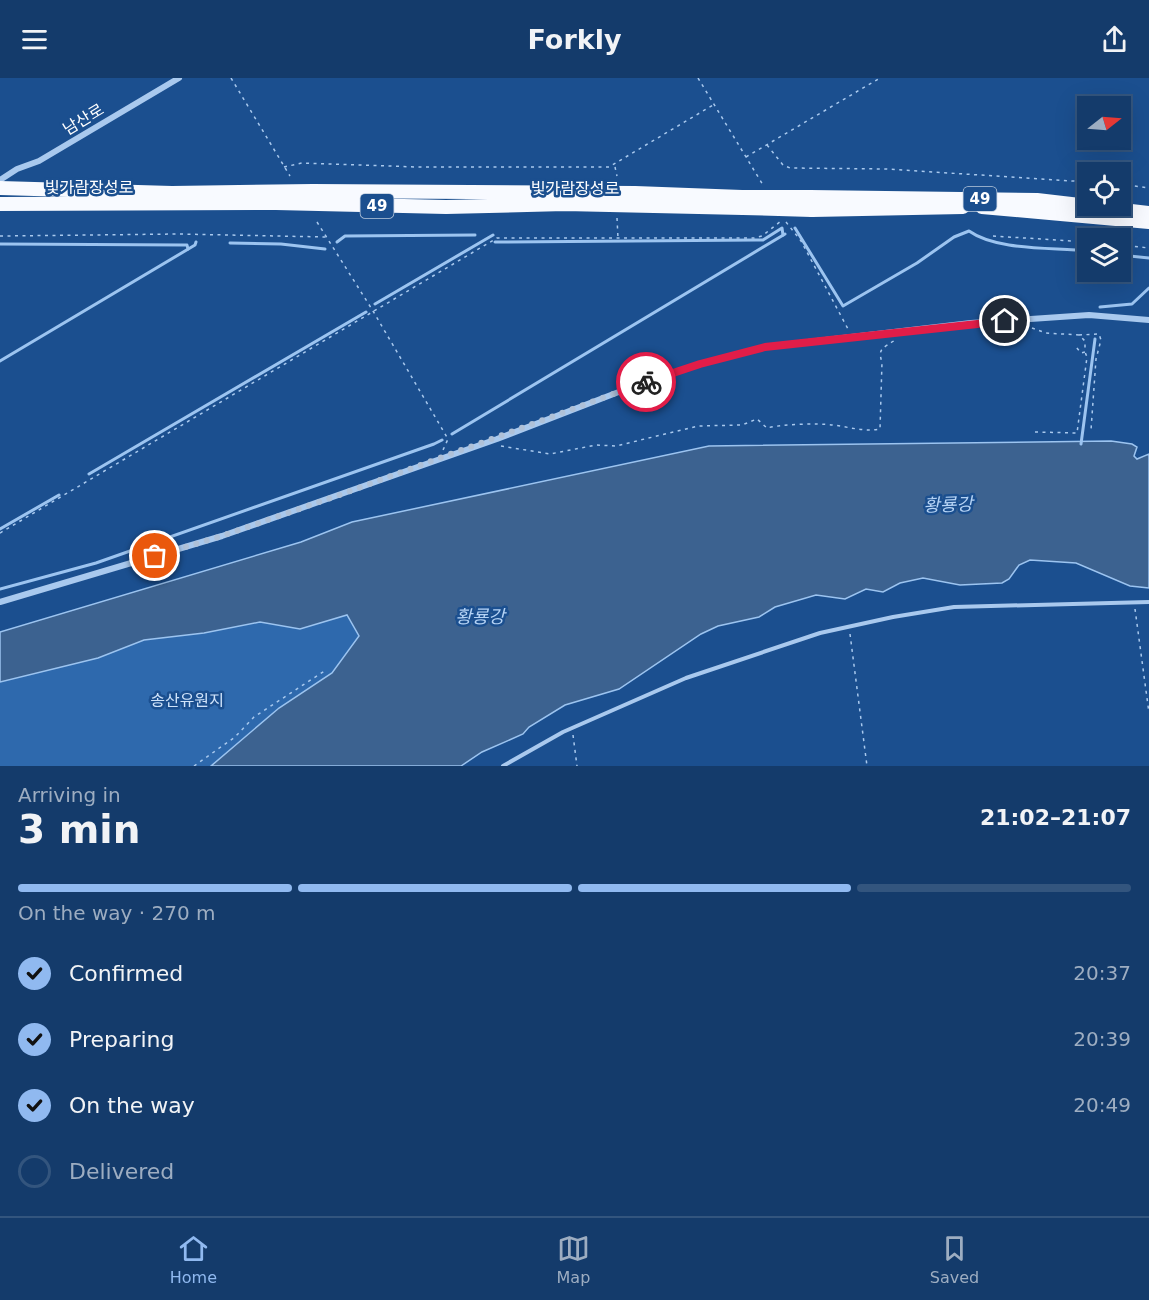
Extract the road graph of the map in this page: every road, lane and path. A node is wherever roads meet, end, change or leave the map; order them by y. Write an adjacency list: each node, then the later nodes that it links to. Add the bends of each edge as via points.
1 (179, 78): 12 (street, 남산로)
2 (231, 78): 9 (path)
3 (698, 78): 5 (path)
4 (880, 78): 6 (path)
5 (714, 105): 7 (path); 8 (path)
6 (767, 146): 7 (path); 13 (path, via 790,168 887,169)
7 (745, 158): 16 (path)
8 (615, 166): 9 (path, via 302,163); 11 (path)
9 (284, 167): 10 (path)
10 (290, 176)
11 (617, 176)
12 (0, 180)
13 (1077, 181)
14 (1131, 186): 17 (path)
15 (0, 188): 18 (highway, 빛가람장성로 / 49, via 172,193 635,193)
16 (765, 188)
17 (1149, 188)
18 (743, 202): 19 (highway, 빛가람장성로 / 49, via 435,207); 20 (highway, 빛가람장성로 / 49, bridge)
19 (5, 204)
20 (811, 204): 21 (highway, 빛가람장성로 / 49, via 1037,200); 24 (highway, 빛가람장성로 / 49, via 978,207)
21 (1149, 213)
22 (617, 219): 28 (path)
23 (316, 222): 27 (path)
24 (1149, 222)
25 (0, 236): 27 (path)
26 (993, 236): 29 (path)
27 (326, 237): 32 (path)
28 (618, 237): 32 (path, via 497,238); 37 (path, via 754,238 784,218 801,241)
29 (1077, 241)
30 (1131, 246): 31 (path)
31 (1149, 248)
32 (373, 311): 43 (path, via 448,439); 44 (path)
33 (1022, 320): 34 (street, via 1089,315); 35 (street); 36 (path, via 1046,333)
34 (1149, 320)
35 (898, 331): 37 (street); 42 (path, via 897,339 880,349 879,354 880,429 867,431 830,424 767,428 757,419 742,425 687,428 616,446 596,445 550,454 499,445)
36 (1079, 335): 39 (path, via 1085,341); 40 (path, via 1099,334 1101,340)
37 (852, 336): 42 (street, via 765,347 700,364)
38 (1076, 347): 39 (path)
39 (1085, 352): 41 (path, via 1077,433)
40 (1091, 430)
41 (1035, 432)
42 (496, 439): 45 (street, via 222,536)
43 (441, 452)
44 (0, 533)
45 (0, 602)
46 (1134, 602): 47 (lane); 48 (lane, via 954,607); 50 (path)
47 (1149, 602)
48 (849, 627): 51 (lane, via 686,678); 55 (path)
49 (326, 670): 52 (path, via 254,717 235,737)
50 (1149, 713)
51 (572, 728): 53 (lane); 54 (path)
52 (194, 766)
53 (502, 766)
54 (577, 766)
55 (867, 766)

